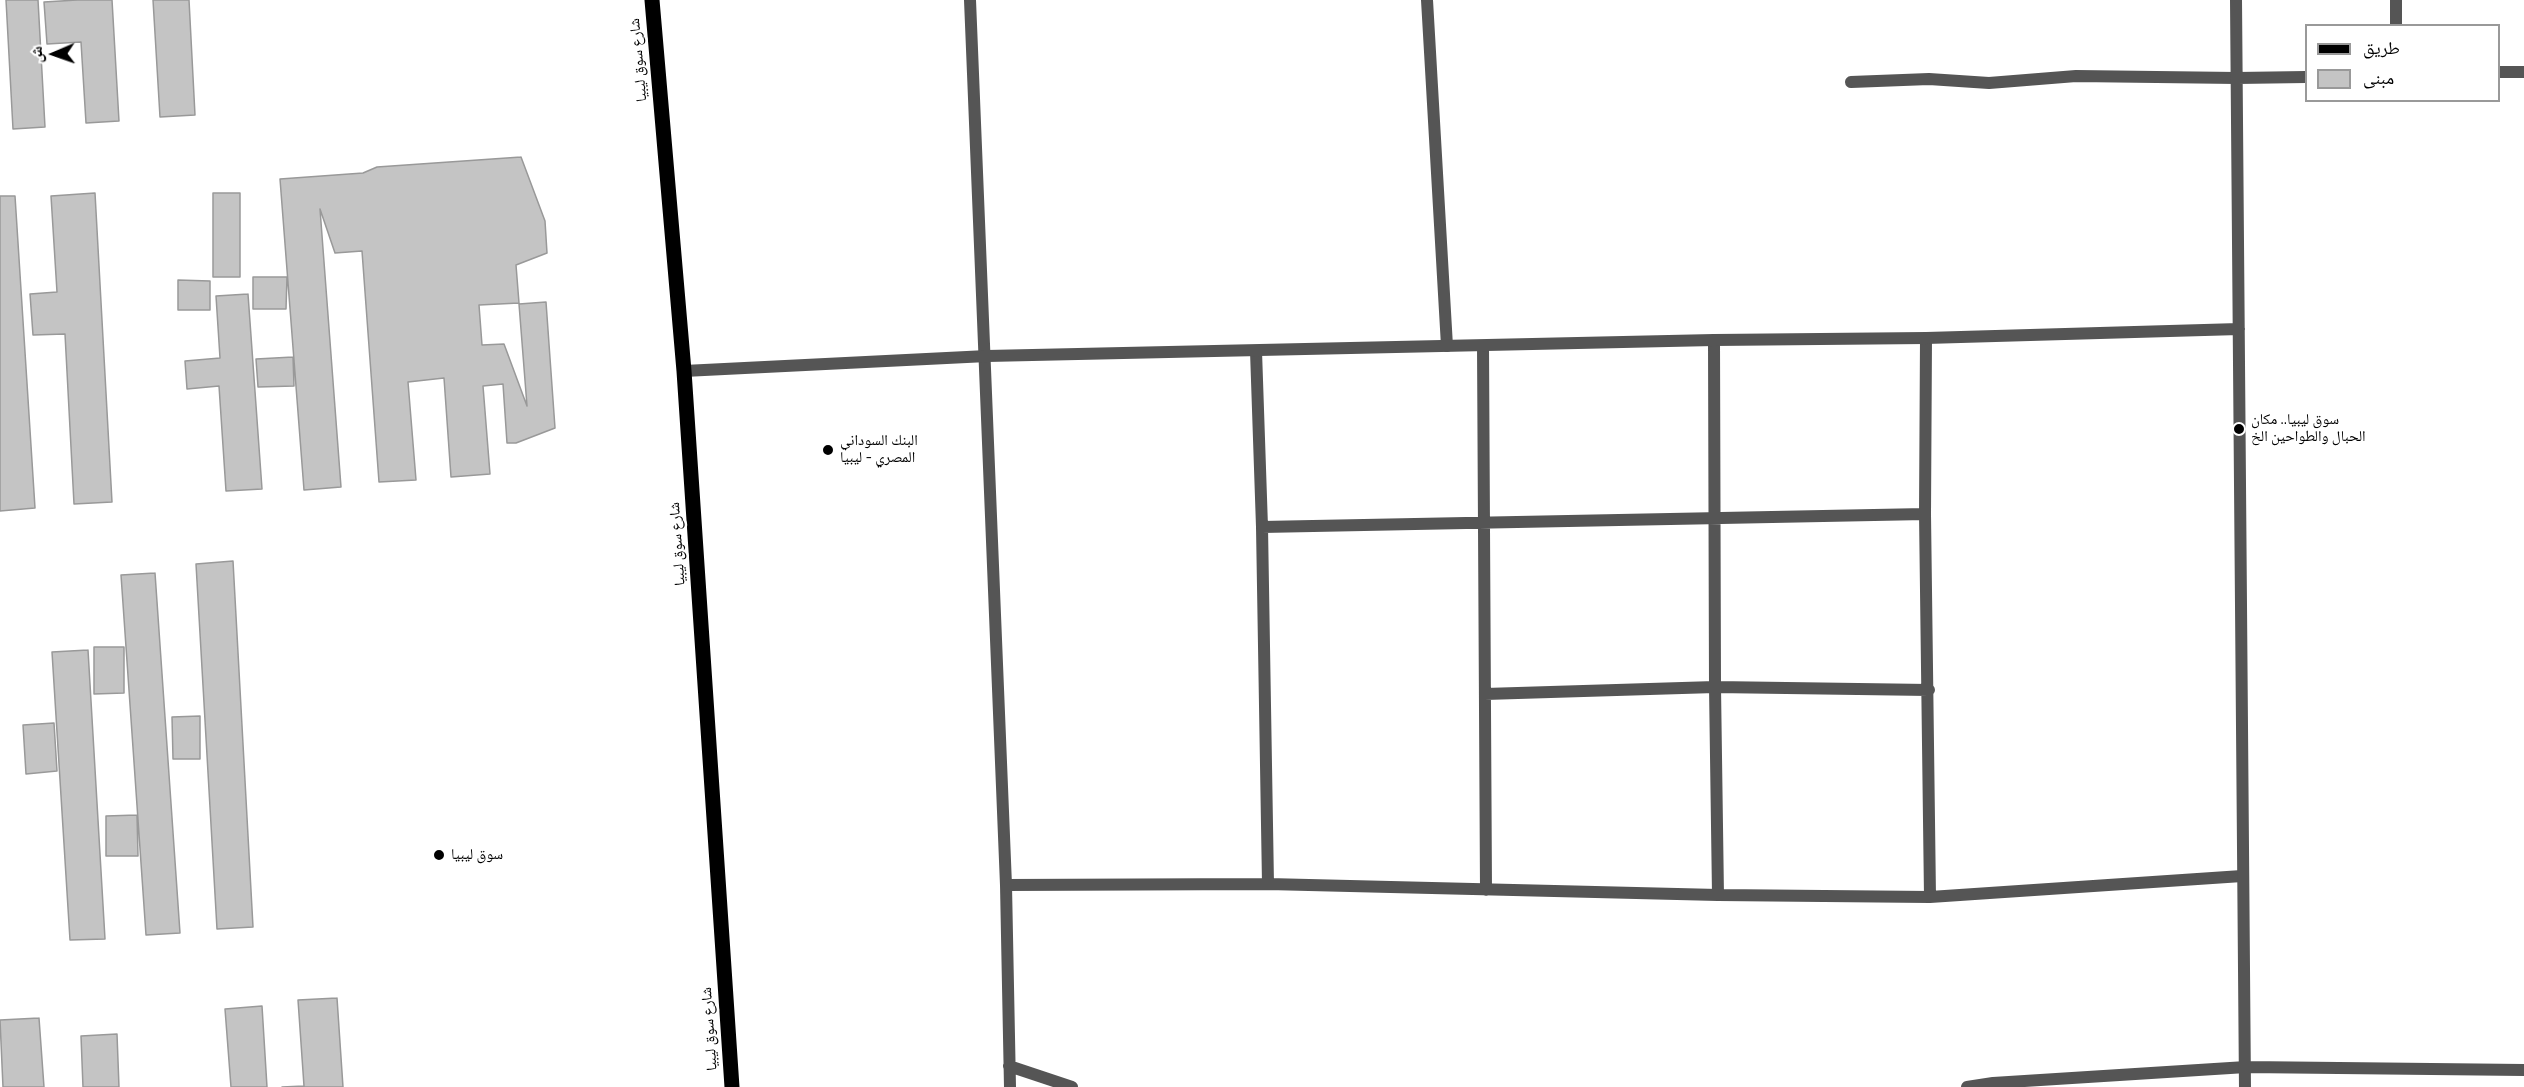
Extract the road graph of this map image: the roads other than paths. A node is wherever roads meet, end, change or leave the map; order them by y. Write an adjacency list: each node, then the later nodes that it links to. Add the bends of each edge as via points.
1 (652, 0): 19 (main road, شارع سوق ليبيا)
2 (970, 0): 18 (street)
3 (1427, 0): 15 (street)
4 (2236, 0): 10 (street)
5 (2396, 0): 6 (street)
6 (2396, 24)
7 (2500, 72): 8 (street)
8 (2524, 72)
9 (2305, 77): 10 (street)
10 (2237, 78): 11 (street, via 2076,76 1989,83 1929,79); 12 (street)
11 (1851, 82)
12 (2238, 329): 13 (street); 27 (street)
13 (1926, 339): 14 (street); 20 (street)
14 (1714, 340): 16 (street); 21 (street)
15 (1447, 346): 16 (street); 17 (street)
16 (1483, 346): 22 (street)
17 (1256, 351): 18 (street); 23 (street)
18 (987, 356): 19 (street); 29 (street)
19 (684, 371): 37 (main road, شارع سوق ليبيا)
20 (1925, 514): 21 (street); 25 (street)
21 (1715, 519): 22 (street); 24 (street)
22 (1484, 523): 23 (street); 26 (street)
23 (1262, 527): 28 (street)
24 (1715, 687): 25 (street); 26 (street); 31 (street)
25 (1929, 690): 32 (street)
26 (1485, 694): 30 (street)
27 (2242, 876): 32 (street); 34 (street)
28 (1268, 884): 29 (street); 30 (street)
29 (1006, 885): 33 (street)
30 (1486, 890): 31 (street)
31 (1718, 895): 32 (street)
32 (1930, 897)
33 (1009, 1066): 38 (street); 39 (street)
34 (2246, 1067): 35 (street); 36 (street); 41 (street)
35 (2524, 1070)
36 (2072, 1083): 40 (street, via 1992,1083)
37 (732, 1087)
38 (1010, 1087)
39 (1072, 1087)
40 (1967, 1087)
41 (2245, 1087)

